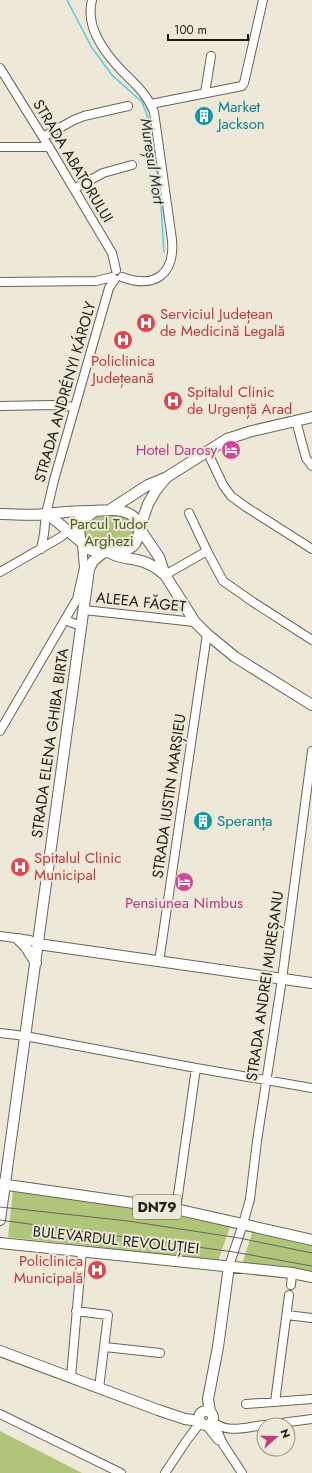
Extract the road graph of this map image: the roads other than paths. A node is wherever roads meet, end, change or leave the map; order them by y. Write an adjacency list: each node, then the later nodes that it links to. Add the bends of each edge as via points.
1 (263, 0): 5 (street, via 244,83 241,87)
2 (90, 1): 6 (street, via 91,22 104,49)
3 (211, 56): 5 (street)
4 (0, 68): 8 (street, STRADA ABATORULUI)
5 (205, 93): 6 (street)
6 (151, 104): 13 (street, via 156,122 172,254 167,269 159,278 140,281)
7 (128, 106): 8 (street, via 84,116)
8 (43, 137): 10 (street, STRADA ABATORULUI)
9 (0, 147): 10 (street)
10 (49, 147): 12 (street, STRADA ABATORULUI)
11 (132, 165): 12 (street, via 103,173)
12 (74, 189): 13 (street, STRADA ABATORULUI, via 112,253)
13 (116, 276): 14 (street, via 96,281); 16 (street, STRADA ANDRÉNYI KÁROLY, via 109,288)
14 (0, 282)
15 (0, 406): 16 (street)
16 (74, 407): 27 (street, STRADA ANDRÉNYI KÁROLY)
17 (312, 417): 18 (main road)
18 (296, 421): 19 (main road, via 234,436); 20 (street, via 306,458)
19 (207, 451): 21 (main road); 32 (street, via 231,496)
20 (312, 466)
21 (167, 477): 22 (main road, via 148,485); 28 (main road, via 148,504)
22 (111, 510): 24 (main road); 28 (main road, via 131,514)
23 (84, 511): 24 (main road); 27 (main road); 29 (street)
24 (95, 511): 30 (main road, via 82,523)
25 (189, 513): 33 (street)
26 (0, 514): 27 (main road)
27 (46, 514): 29 (main road); 31 (street, STRADA ANDRÉNYI KÁROLY)
28 (140, 528): 34 (main road, via 136,541 130,548); 36 (main road, via 159,557)
29 (68, 531): 30 (main road); 31 (street)
30 (82, 543): 34 (main road, via 89,549); 38 (street, via 84,563 78,596)
31 (41, 549): 35 (street)
32 (312, 549)
33 (207, 551): 36 (street); 42 (street, via 223,581)
34 (106, 552): 36 (main road, via 151,565); 37 (main road, STRADA ELENA GHIBA BIRTA, via 90,566)
35 (0, 572)
36 (165, 575): 39 (main road)
37 (84, 610): 39 (street, ALEEA FĂGET); 40 (main road, STRADA ELENA GHIBA BIRTA)
38 (65, 620): 40 (street); 44 (street)
39 (195, 622): 41 (main road)
40 (81, 626): 48 (main road, STRADA ELENA GHIBA BIRTA)
41 (207, 634): 43 (main road, via 235,657); 49 (street, STRADA IUSTIN MARȘIEU)
42 (312, 640)
43 (311, 704)
44 (0, 731)
45 (312, 751): 51 (street, STRADA ANDREI MUREȘANU)
46 (0, 936): 47 (street)
47 (18, 939): 48 (street); 50 (main road)
48 (38, 944): 49 (main road); 50 (main road, STRADA ELENA GHIBA BIRTA)
49 (159, 962): 51 (main road)
50 (36, 963): 54 (main road, STRADA ELENA GHIBA BIRTA)
51 (282, 979): 52 (main road); 56 (street, STRADA ANDREI MUREȘANU)
52 (312, 983)
53 (0, 1033): 54 (street)
54 (25, 1036): 55 (street); 58 (main road, STRADA ELENA GHIBA BIRTA)
55 (196, 1068): 56 (street); 59 (street)
56 (266, 1080): 57 (street); 61 (street, STRADA ANDREI MUREȘANU, via 250,1199)
57 (312, 1088)
58 (2, 1184): 59 (main road, DN79); 60 (main road)
59 (176, 1209): 61 (main road, DN79)
60 (0, 1220)
61 (243, 1224): 62 (main road, DN79); 65 (street)
62 (312, 1240)
63 (0, 1243): 64 (main road, BULEVARDUL REVOLUȚIEI)
64 (82, 1251): 65 (main road, BULEVARDUL REVOLUȚIEI); 70 (street)
65 (229, 1266): 66 (main road, BULEVARDUL REVOLUȚIEI); 83 (main road)
66 (292, 1273): 67 (main road, BULEVARDUL REVOLUȚIEI); 68 (street)
67 (312, 1277)
68 (291, 1285)
69 (289, 1295): 71 (street)
70 (76, 1311): 73 (street, via 108,1315); 76 (street)
71 (287, 1315): 72 (street); 79 (street)
72 (312, 1318)
73 (105, 1347): 75 (street); 77 (street)
74 (0, 1351): 76 (main road)
75 (160, 1352)
76 (71, 1377): 77 (main road)
77 (100, 1388): 83 (main road, via 186,1419)
78 (312, 1399): 79 (street)
79 (275, 1402): 80 (street)
80 (246, 1404)
81 (0, 1414): 88 (street)
82 (312, 1419): 84 (street)
83 (206, 1420): 86 (street); 87 (street); 89 (street, via 187,1440)
84 (296, 1421)
85 (256, 1426): 86 (street)
86 (230, 1429): 87 (street)
87 (224, 1446): 90 (street)
88 (121, 1473)
89 (165, 1473)
90 (242, 1473)

